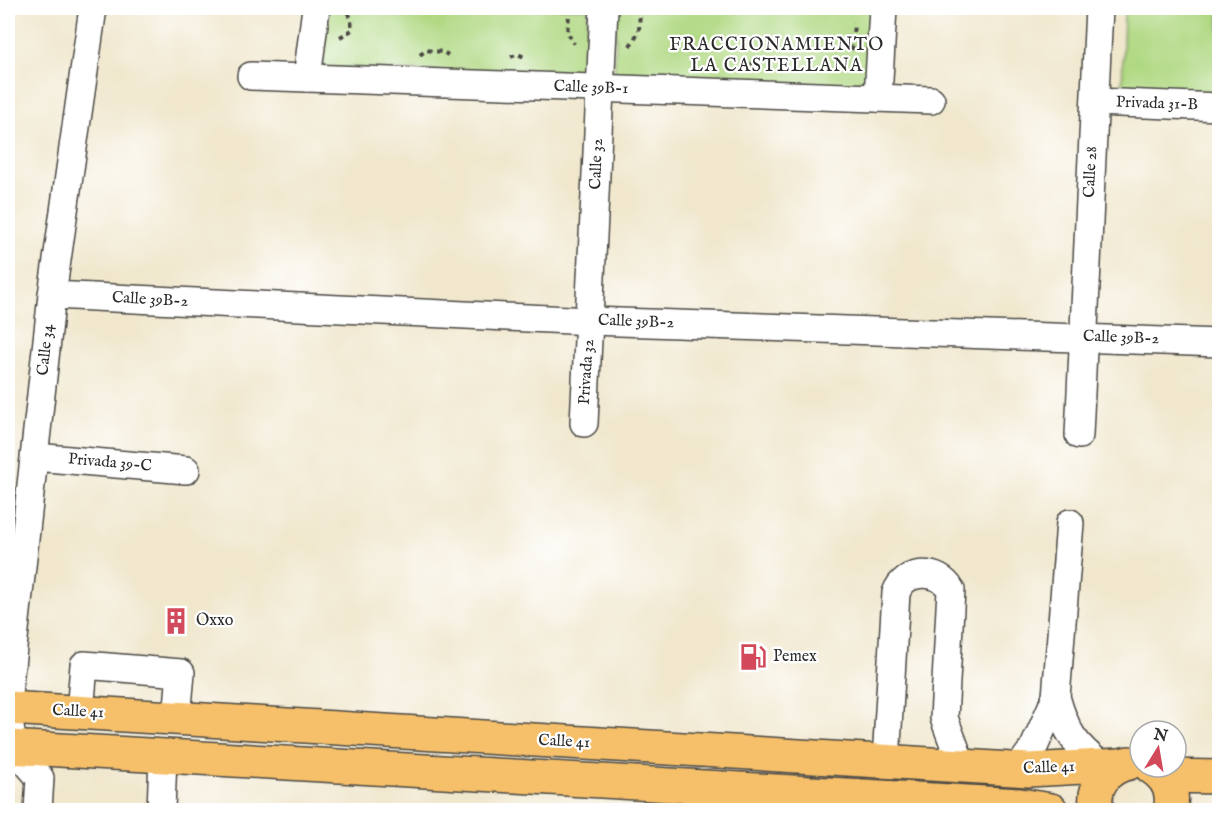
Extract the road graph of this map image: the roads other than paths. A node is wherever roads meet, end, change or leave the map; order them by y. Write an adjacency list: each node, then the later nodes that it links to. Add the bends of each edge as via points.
1 (93, 8): 13 (street, Calle 34)
2 (316, 8): 7 (street)
3 (604, 8): 8 (street, Calle 32)
4 (883, 8): 9 (street)
5 (1099, 8): 11 (street, Calle 28)
6 (251, 76): 7 (street, Calle 39B-1)
7 (307, 78): 8 (street, Calle 39B-1)
8 (601, 88): 9 (street, Calle 39B-1); 14 (street, Calle 32)
9 (878, 98): 10 (street, Calle 39B-1)
10 (931, 100)
11 (1095, 102): 12 (street, Privada 31-B); 15 (street, Calle 28)
12 (1220, 107)
13 (52, 295): 14 (street, Calle 39B-2); 19 (street, Calle 34)
14 (591, 321): 15 (street, Calle 39B-2); 17 (street, Privada 32)
15 (1083, 337): 16 (street, Calle 39B-2); 18 (street, Calle 28)
16 (1220, 343)
17 (584, 423)
18 (1079, 435)
19 (35, 457): 20 (street, Privada 39-C); 22 (street, Calle 34)
20 (186, 470)
21 (1070, 523): 23 (street)
22 (8, 693)
23 (1056, 697): 30 (street, via 1066,729 1080,748); 33 (street, via 1034,747)
24 (8, 708): 25 (main road, Calle 41)
25 (80, 713): 26 (main road, Calle 41); 26 (street, via 84,664 181,672)
26 (177, 718): 29 (main road, Calle 41)
27 (10, 737): 28 (main road); 38 (street, via 40,778)
28 (163, 757): 39 (street); 40 (main road, via 1020,805)
29 (885, 761): 31 (main road, Calle 41); 31 (street, via 896,593 899,584 909,577 938,575 951,590 944,718)
30 (1128, 765)
31 (962, 766): 33 (main road, Calle 41)
32 (1128, 767): 33 (main road, Calle 41)
33 (1018, 769)
34 (1128, 770): 41 (main road, via 1100,782)
35 (1188, 773): 36 (main road, Calle 41)
36 (1220, 777)
37 (1151, 779): 42 (main road, via 1172,794)
38 (38, 810)
39 (160, 810)
40 (1051, 810)
41 (1097, 810)
42 (1170, 810)

